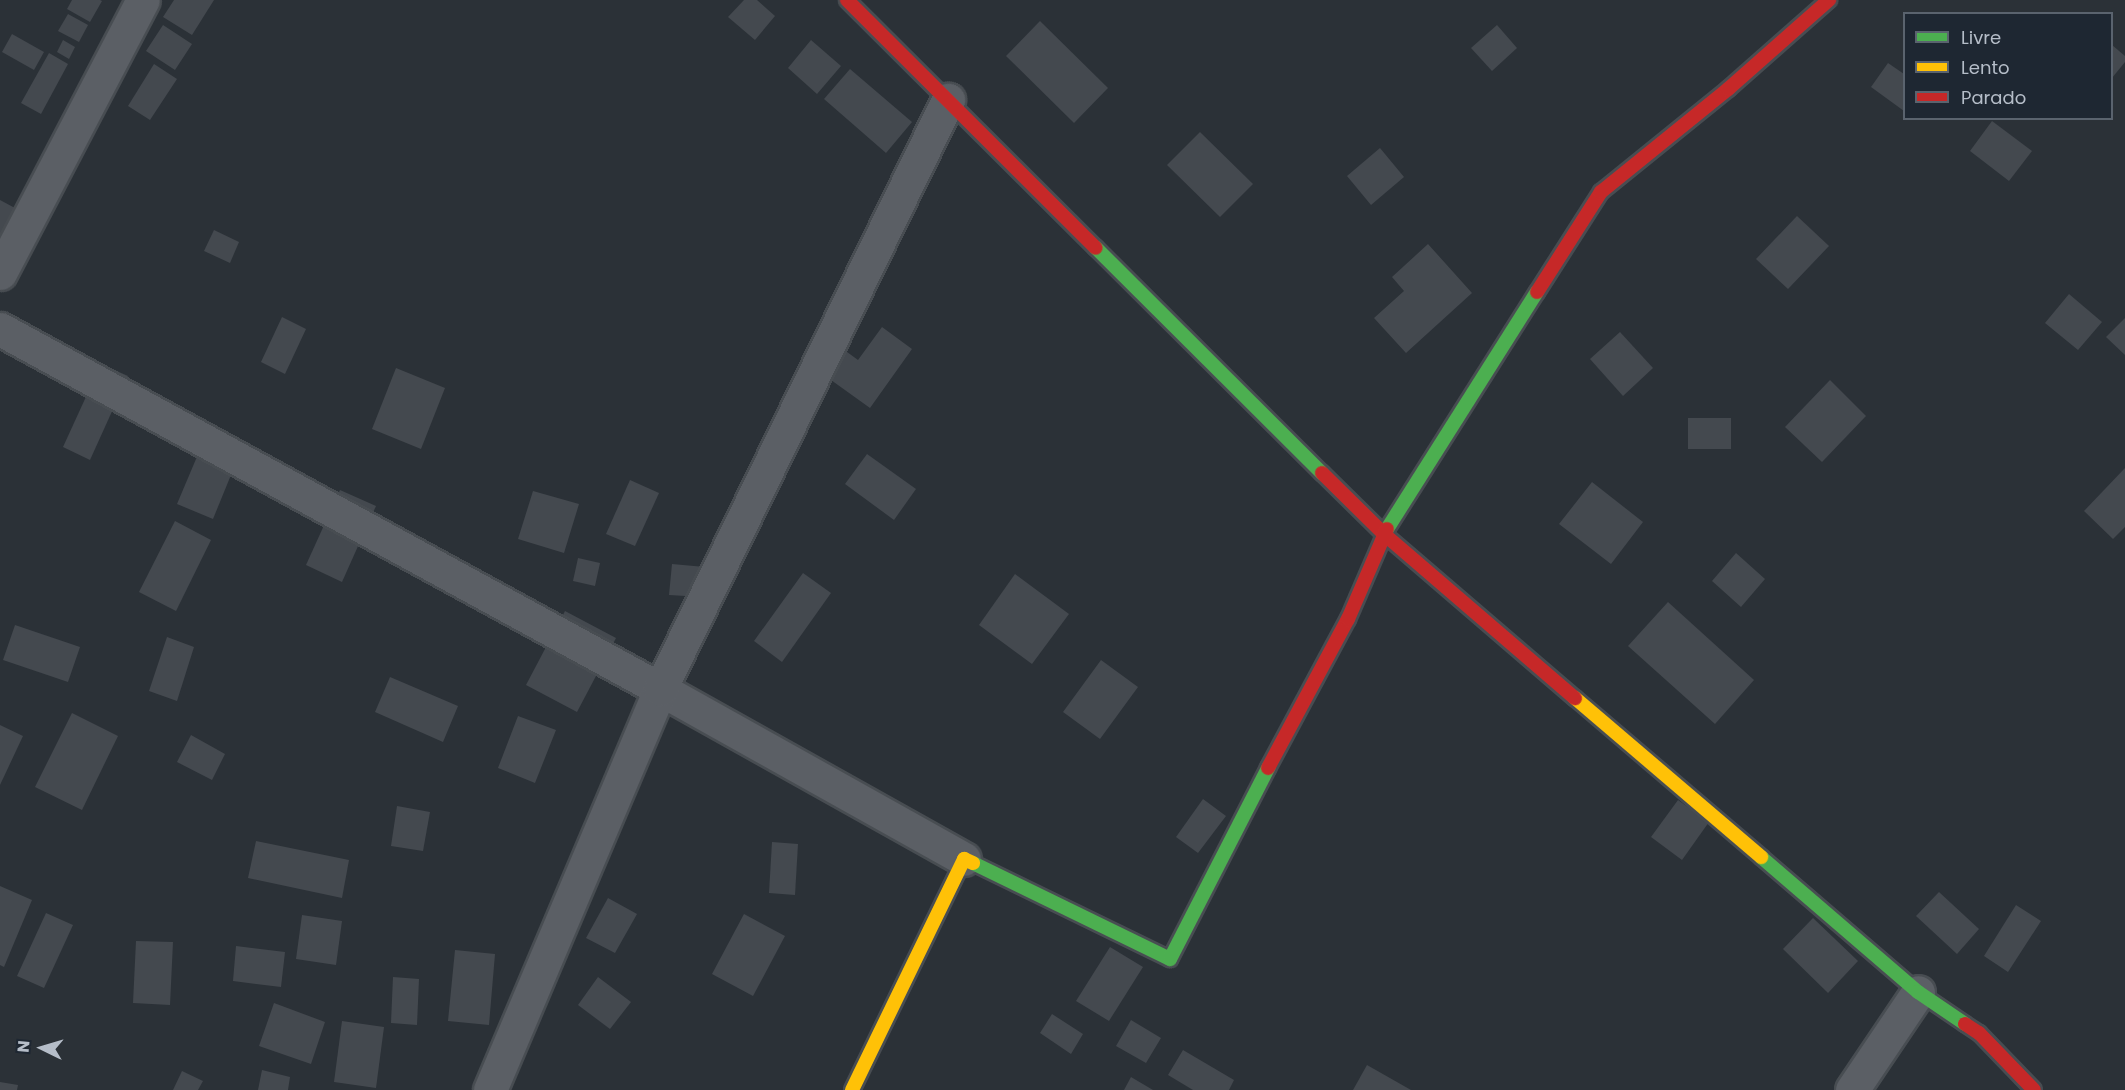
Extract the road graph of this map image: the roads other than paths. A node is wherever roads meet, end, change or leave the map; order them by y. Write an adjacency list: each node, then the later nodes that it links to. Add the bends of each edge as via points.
1 (143, 0): 5 (street)
2 (1829, 0): 7 (street, via 1728,89 1601,192)
3 (859, 4): 4 (street)
4 (948, 100): 7 (street); 8 (street)
5 (0, 273)
6 (0, 330): 8 (street)
7 (1384, 534): 9 (street, via 1348,619 1170,959); 10 (street)
8 (660, 689): 9 (street); 11 (street)
9 (964, 859): 12 (street)
10 (1918, 992): 13 (street); 14 (street, via 1979,1033)
11 (489, 1090)
12 (852, 1090)
13 (1852, 1090)
14 (2034, 1090)

